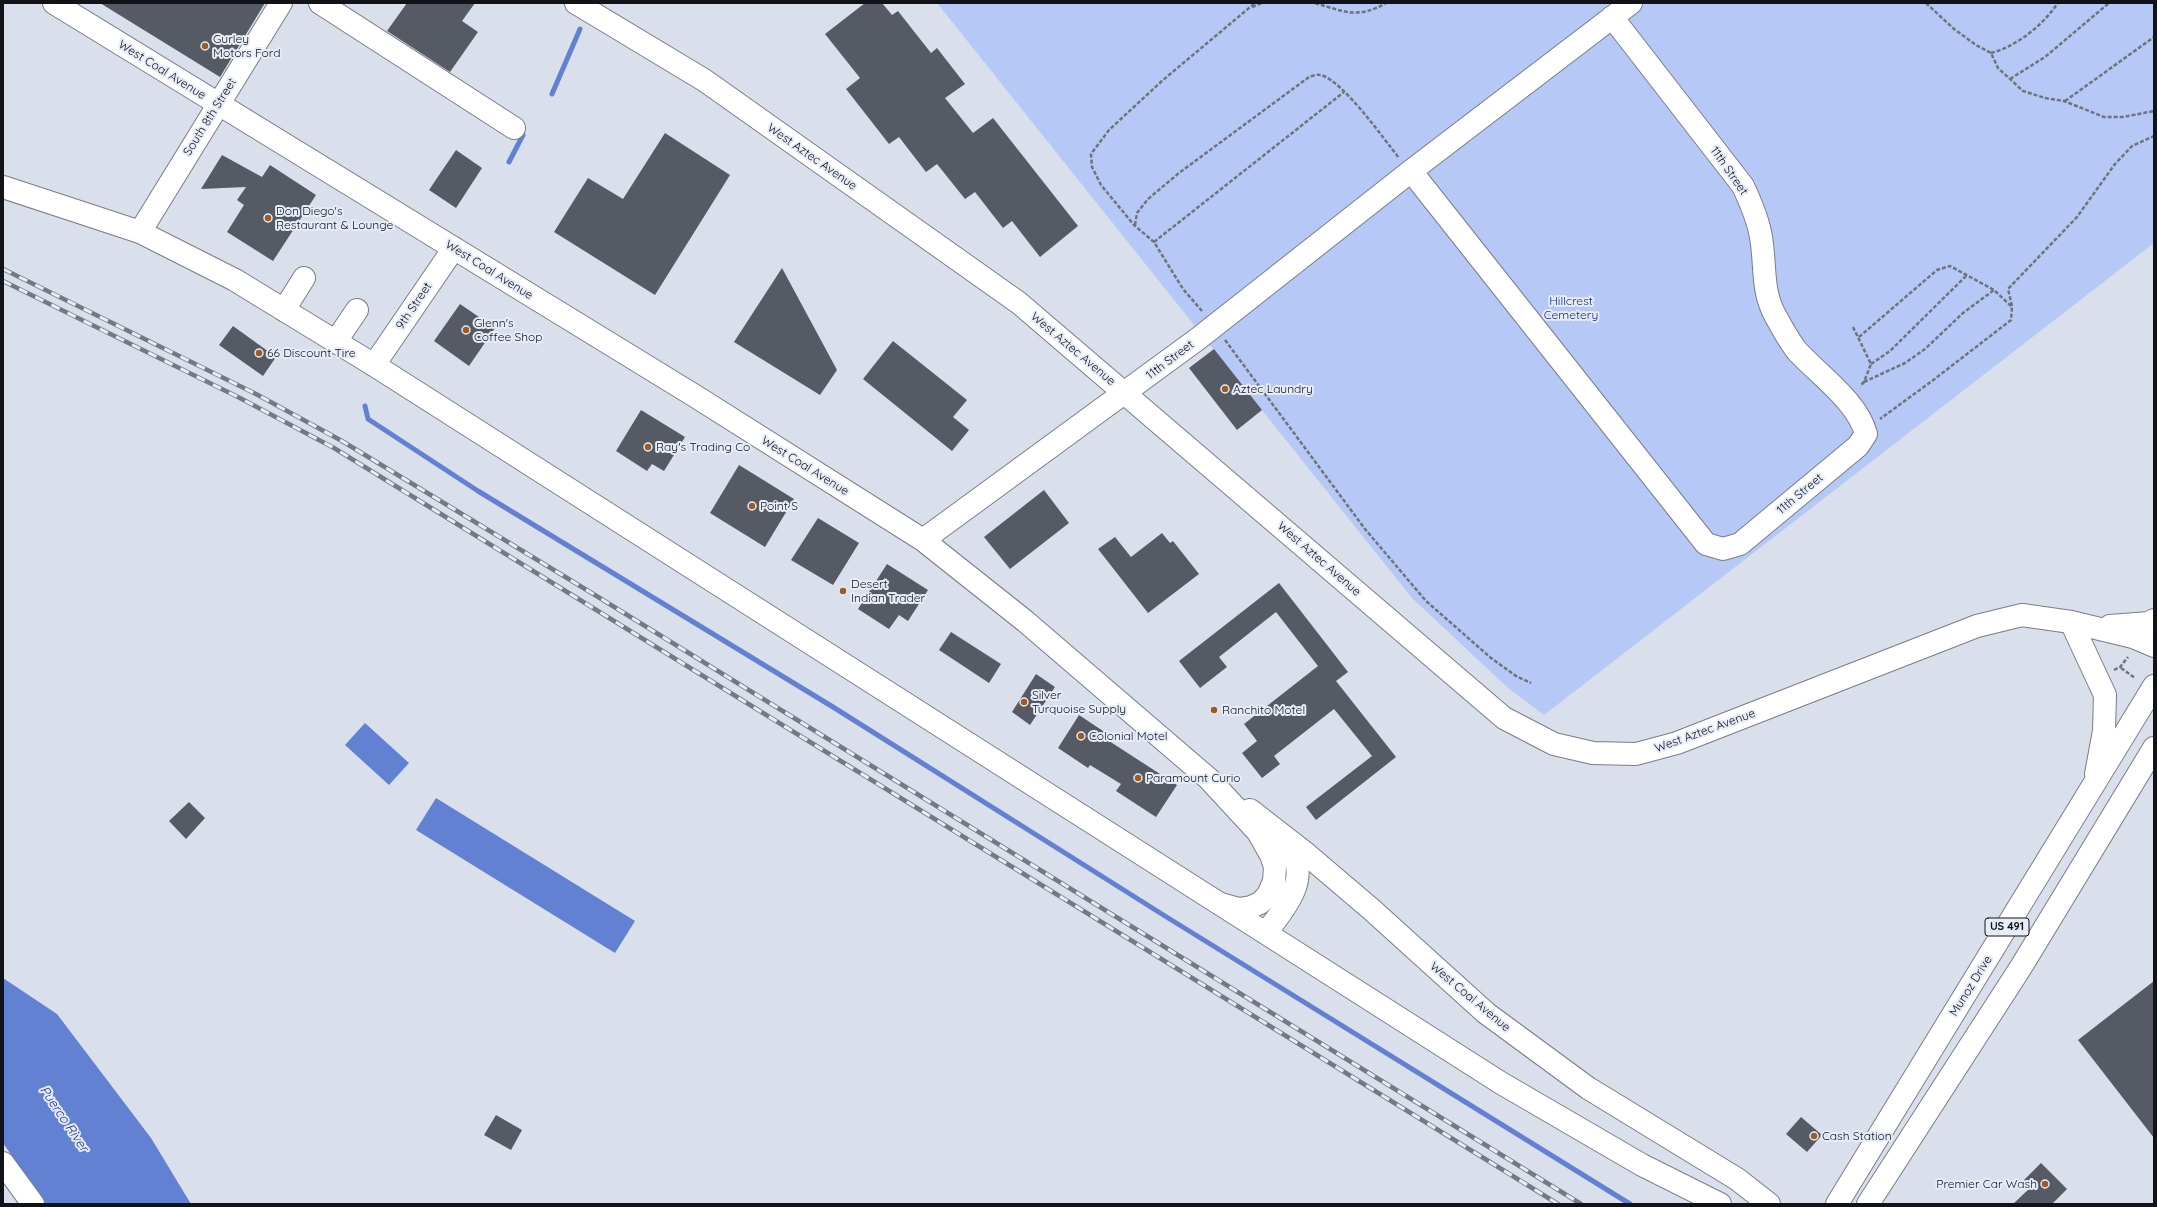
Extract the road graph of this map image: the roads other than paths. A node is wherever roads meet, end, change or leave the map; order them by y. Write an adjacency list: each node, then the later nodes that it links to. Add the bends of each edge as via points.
1 (54, 3): 7 (main road, West Coal Avenue)
2 (281, 3): 7 (main road, South 8th Street)
3 (320, 3): 8 (main road)
4 (576, 3): 18 (main road, West Aztec Avenue, via 704,80 1012,299)
5 (1631, 3): 6 (main road, 11th Street)
6 (1612, 17): 9 (main road, 11th Street); 9 (main road, 11th Street, via 1743,186 1754,209 1762,238 1764,282 1775,315 1796,350 1863,421 1866,434 1858,446 1740,544 1722,549 1706,544)
7 (218, 104): 11 (main road, South 8th Street); 12 (main road, West Coal Avenue)
8 (514, 128)
9 (1410, 172): 18 (main road, 11th Street, via 1207,332)
10 (3, 187): 11 (main road)
11 (140, 232): 14 (main road, via 235,280)
12 (454, 248): 17 (main road, 9th Street); 19 (main road, West Coal Avenue)
13 (304, 278): 14 (main road)
14 (284, 310): 16 (main road)
15 (357, 310): 16 (main road)
16 (336, 341): 17 (main road)
17 (374, 364): 29 (main road)
18 (1124, 393): 19 (main road, 11th Street); 21 (main road, West Aztec Avenue, via 1504,718 1554,744 1593,753 1636,754 1677,743 1977,626 2022,615)
19 (923, 540): 26 (main road, West Coal Avenue, via 1025,621)
20 (2154, 620): 21 (main road, via 2149,623 2114,626)
21 (2072, 622): 22 (main road, West Aztec Avenue, via 2133,637); 27 (main road, via 2106,695 2104,730)
22 (2154, 646)
23 (2144, 682): 27 (main road, Munoz Drive / US 491)
24 (2154, 712): 31 (main road, via 2029,917)
25 (2154, 748): 31 (main road, US 491)
26 (1210, 779): 28 (main road, West Coal Avenue); 29 (main road, via 1258,832 1275,867 1274,881 1260,903 1239,909)
27 (2094, 786): 36 (main road, Munoz Drive / US 491)
28 (1278, 832): 30 (main road, via 1295,857 1298,878 1291,896); 35 (main road, West Coal Avenue, via 1371,909 1486,1013 1588,1088 1737,1179)
29 (1221, 904): 30 (main road)
30 (1266, 933): 34 (main road, via 1501,1083 1642,1165)
31 (2021, 967): 37 (main road, US 491)
32 (3, 1163): 33 (main road)
33 (33, 1204)
34 (1720, 1204)
35 (1769, 1204)
36 (1837, 1204)
37 (1868, 1204)

